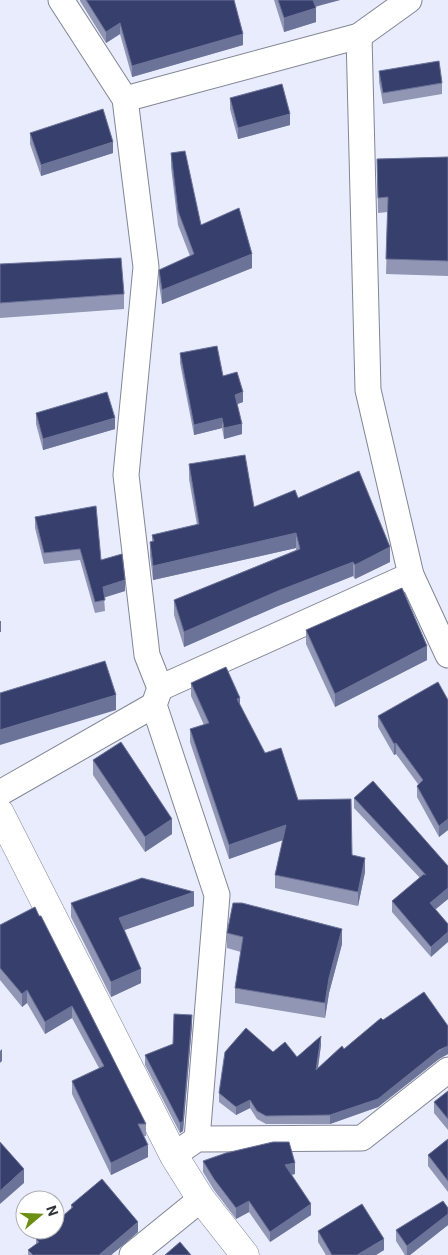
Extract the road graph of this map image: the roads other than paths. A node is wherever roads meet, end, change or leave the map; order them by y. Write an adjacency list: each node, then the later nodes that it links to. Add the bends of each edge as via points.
1 (61, 0): 4 (street)
2 (409, 0): 3 (street)
3 (358, 36): 4 (street); 5 (street, via 368,390)
4 (125, 100): 7 (street, via 146,267 126,475 147,655)
5 (411, 575): 6 (street); 7 (street)
6 (448, 655)
7 (157, 697): 8 (street); 11 (street, via 217,895)
8 (0, 793)
9 (0, 813): 12 (street)
10 (448, 1070): 11 (street, via 362,1138)
11 (196, 1139): 12 (street)
12 (174, 1156): 13 (street)
13 (201, 1199): 14 (street); 15 (street)
14 (132, 1255)
15 (246, 1255)

